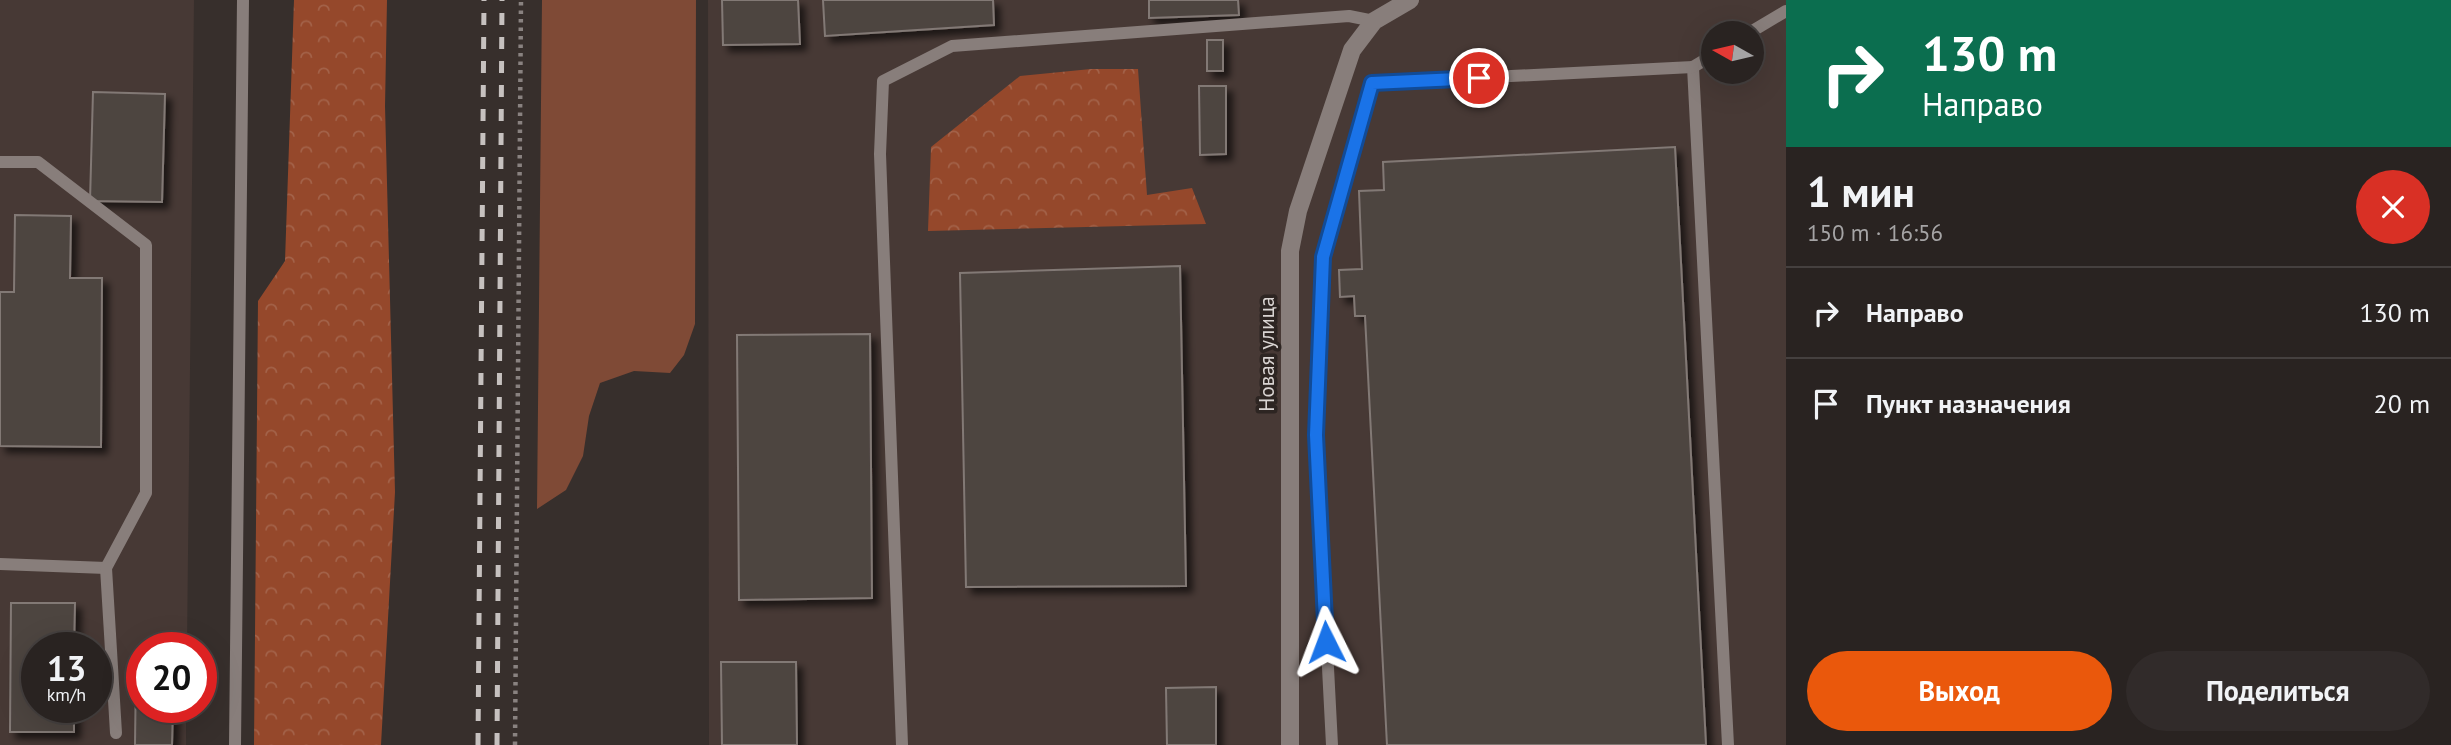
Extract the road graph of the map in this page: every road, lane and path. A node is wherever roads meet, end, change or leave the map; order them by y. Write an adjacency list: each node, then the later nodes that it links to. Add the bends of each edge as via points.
1 (243, 0): 13 (lane)
2 (521, 0): 14 (path)
3 (1410, 0): 5 (street, Новая улица)
4 (1786, 11): 6 (lane)
5 (1374, 21): 15 (lane, via 1349,16 952,46 883,81 880,154); 16 (street, Новая улица, via 1352,50 1298,211 1290,251)
6 (1764, 24)
7 (1701, 62): 8 (lane)
8 (1693, 67): 17 (lane, via 1372,83 1323,257 1316,435); 18 (lane)
9 (0, 162): 11 (lane, via 38,162 146,246 146,494)
10 (0, 564): 11 (lane)
11 (106, 568): 12 (lane)
12 (116, 733)
13 (235, 745)
14 (515, 745)
15 (902, 745)
16 (1290, 745)
17 (1332, 745)
18 (1728, 745)

